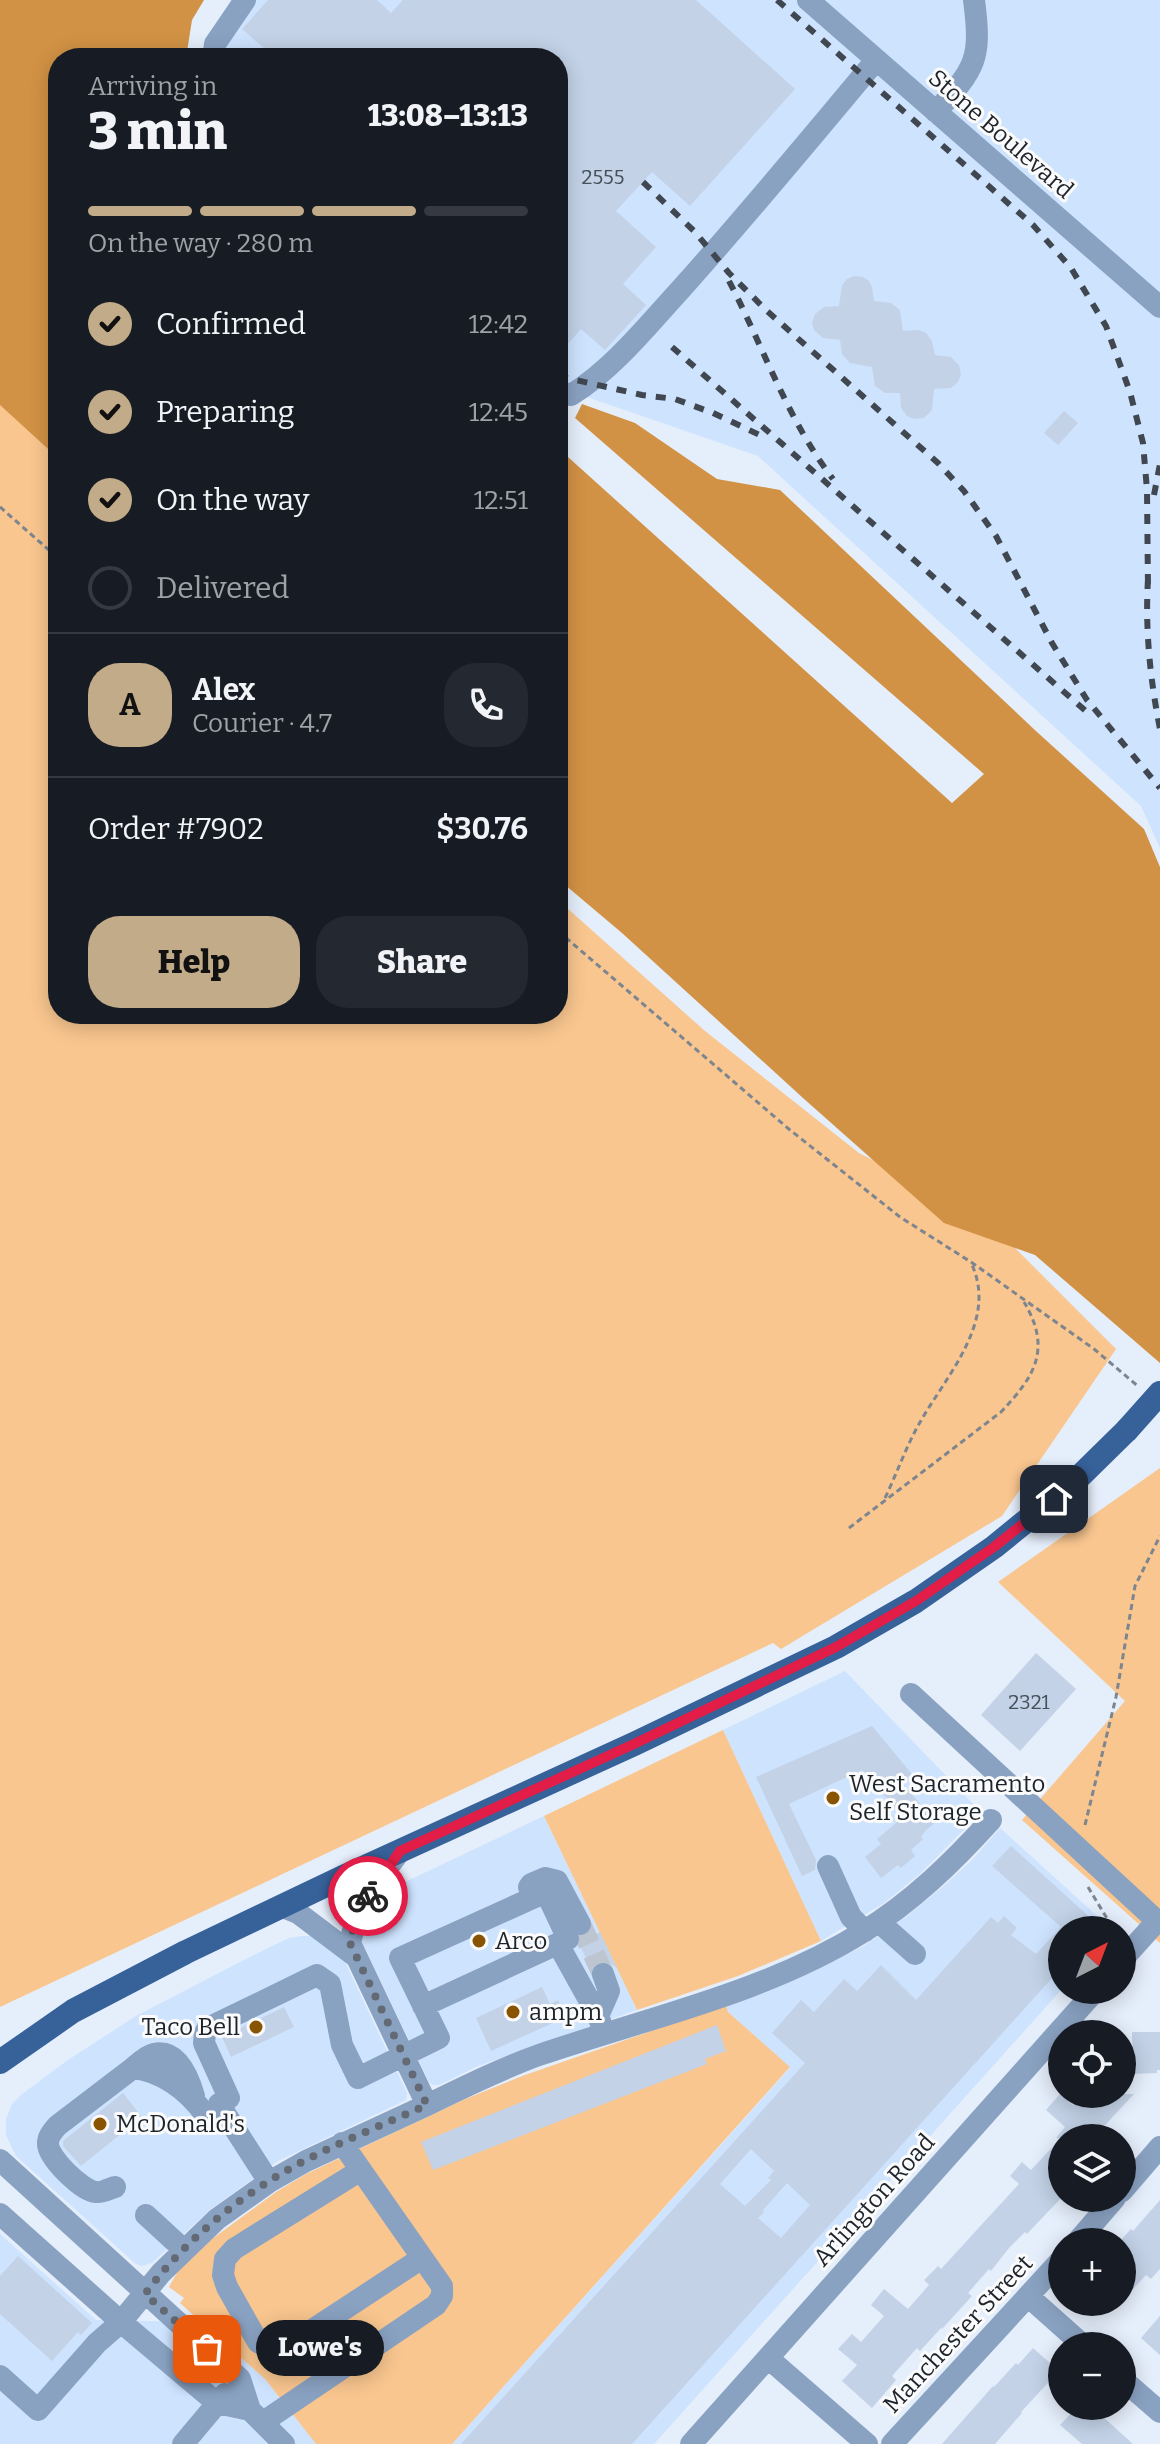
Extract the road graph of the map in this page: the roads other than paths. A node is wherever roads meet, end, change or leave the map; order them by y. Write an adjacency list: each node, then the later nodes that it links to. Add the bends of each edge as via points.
1 (245, 0): 4 (street)
2 (808, 0): 5 (street, Stone Boulevard)
3 (974, 0): 6 (street, via 975,62)
4 (214, 48)
5 (876, 60): 6 (street, Stone Boulevard); 8 (street, via 632,343 590,383)
6 (936, 112): 7 (street, Stone Boulevard)
7 (1160, 307)
8 (568, 394)
9 (1149, 1390): 12 (main road, bridge, via 1127,1430 1074,1482 916,1601 809,1660)
10 (911, 1694): 16 (street)
11 (991, 1820): 18 (street, via 935,1878)
12 (400, 1851): 15 (main road); 22 (street, via 357,1915 350,1943)
13 (828, 1866): 18 (street, via 851,1917)
14 (522, 1903): 17 (street, via 531,1884 552,1878); 19 (street, via 546,1892 568,1939); 25 (street, via 400,1958)
15 (281, 1906): 22 (street); 28 (main road, via 73,2011)
16 (1158, 1920): 20 (street)
17 (580, 1924)
18 (872, 1927): 21 (street); 26 (street, via 784,1973)
19 (558, 1944): 25 (street); 26 (street)
20 (1136, 1944)
21 (915, 1954)
22 (355, 1956): 27 (street)
23 (603, 1974): 26 (street, via 609,1991)
24 (1084, 2004): 49 (street, Arlington Road)
25 (423, 2006): 27 (street, via 439,2038)
26 (602, 2025): 29 (street)
27 (402, 2055): 29 (street); 36 (street, via 358,2078 342,2045 330,1984 317,1975 208,2028 204,2043 229,2098 219,2104)
28 (0, 2062)
29 (427, 2105): 31 (street)
30 (200, 2107): 37 (street, via 189,2078 172,2058 151,2055 57,2126 48,2139 53,2159 86,2190 98,2193)
31 (342, 2143): 34 (street); 36 (street)
32 (1160, 2147): 35 (street)
33 (0, 2160): 45 (street)
34 (361, 2170): 43 (street); 43 (street, via 225,2259 227,2287 258,2342 271,2349 291,2344)
35 (1136, 2175)
36 (269, 2182): 42 (street)
37 (115, 2187)
38 (1103, 2212): 41 (street)
39 (0, 2214): 47 (street)
40 (146, 2215): 42 (street)
41 (1089, 2228)
42 (183, 2249): 45 (street)
43 (422, 2258): 55 (street, via 442,2286 436,2305)
44 (1048, 2275): 46 (street, Manchester Street)
45 (145, 2294): 47 (street); 51 (street)
46 (1029, 2297): 48 (street); 60 (street, Manchester Street)
47 (121, 2322): 50 (street, via 38,2410); 53 (street)
48 (1068, 2332)
49 (768, 2358): 58 (street, Arlington Road); 59 (street)
50 (0, 2376)
51 (240, 2379): 53 (street); 55 (street)
52 (1136, 2391): 54 (street)
53 (217, 2403): 55 (street); 56 (street)
54 (1160, 2412)
55 (256, 2416): 57 (street)
56 (183, 2444)
57 (284, 2444)
58 (691, 2444)
59 (867, 2444)
60 (892, 2444)

